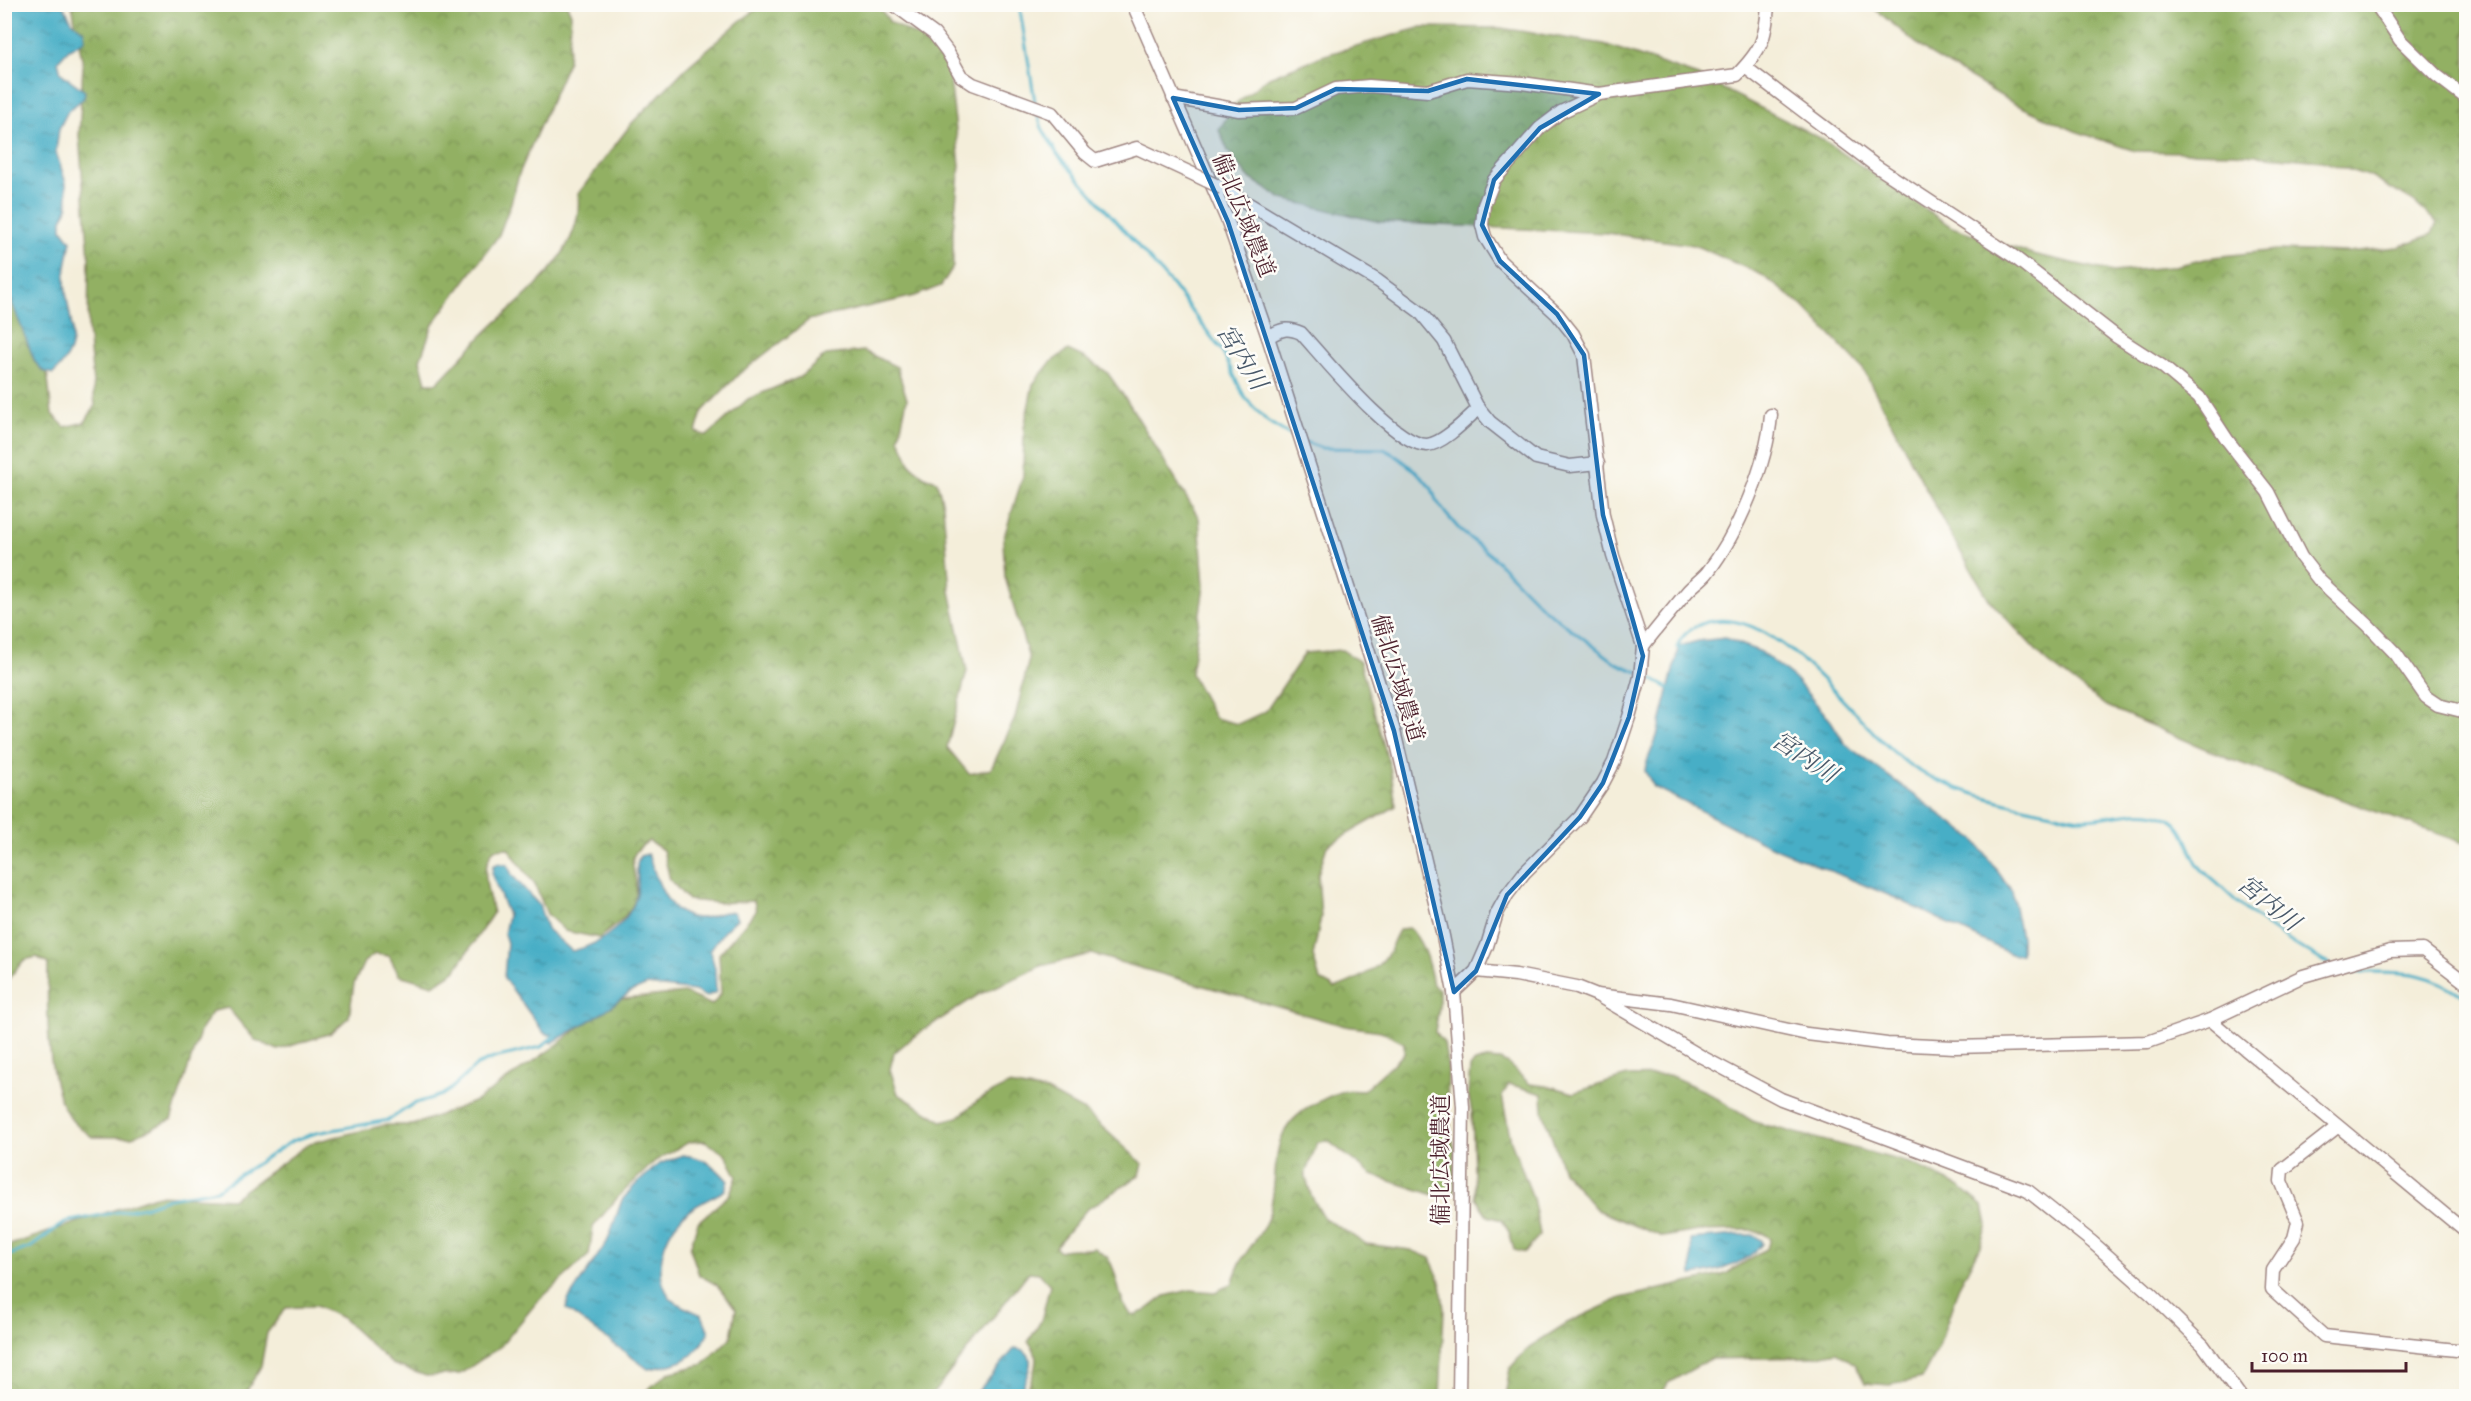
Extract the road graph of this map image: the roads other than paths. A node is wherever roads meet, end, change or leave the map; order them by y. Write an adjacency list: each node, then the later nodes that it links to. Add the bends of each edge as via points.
1 (893, 4): 10 (street, bridge, via 934,34 961,76 1052,113 1095,161 1137,148 1222,188 1378,281 1420,312 1444,341)
2 (1133, 4): 7 (street, 備北広域農道)
3 (1768, 4): 5 (street, via 1761,45)
4 (2376, 4): 8 (street, via 2400,40)
5 (1744, 67): 6 (street, via 1737,75); 14 (street, via 1876,166 2013,256 2199,397 2268,492 2301,557 2319,580 2396,654 2426,697 2438,705)
6 (1599, 94): 7 (street, via 1467,79 1428,91 1369,86 1336,89 1296,108 1239,110); 12 (street, via 1561,112 1540,128 1494,180 1484,205 1482,225 1500,261 1574,334 1584,355)
7 (1173, 98): 9 (street, 備北広域農道, via 1228,222)
8 (2466, 98)
9 (1268, 337): 10 (street, via 1281,329 1301,333 1380,419 1426,445 1439,442); 17 (street, 備北広域農道, via 1394,731)
10 (1479, 408): 12 (street, via 1490,422 1536,458 1570,466)
11 (1771, 415): 13 (street, via 1770,435 1734,532 1706,574)
12 (1598, 463): 13 (street, via 1608,536)
13 (1643, 646): 15 (street, via 1640,676 1614,762 1580,817 1507,895)
14 (2466, 712)
15 (1476, 971): 17 (street); 18 (street, via 1577,987)
16 (2466, 983): 19 (street, via 2423,950 2390,951 2303,976)
17 (1454, 992): 23 (street, 備北広域農道, via 1463,1107)
18 (1597, 995): 19 (street, via 1644,999 1807,1034 1955,1047 2148,1042); 24 (street, via 1781,1099 2028,1191 2152,1295 2203,1345)
19 (2210, 1020): 20 (street)
20 (2337, 1127): 21 (street); 22 (street, via 2282,1170 2281,1181 2298,1222 2294,1239 2272,1270 2272,1289 2324,1336)
21 (2466, 1232)
22 (2466, 1352)
23 (1459, 1396)
24 (2240, 1396)

